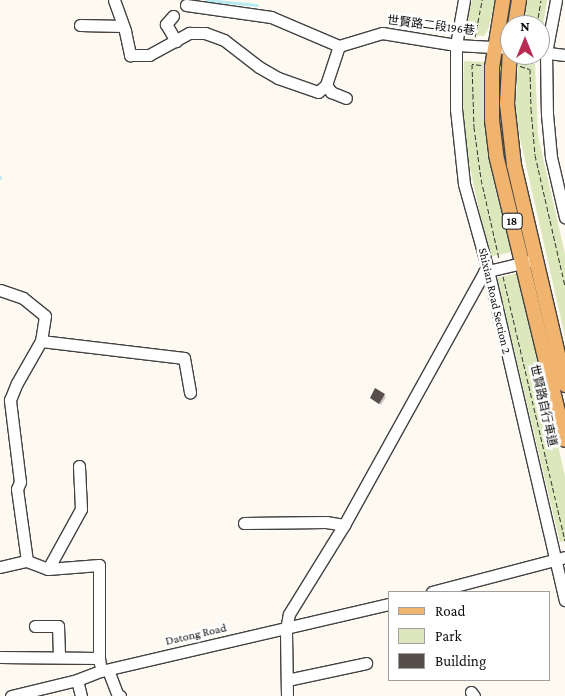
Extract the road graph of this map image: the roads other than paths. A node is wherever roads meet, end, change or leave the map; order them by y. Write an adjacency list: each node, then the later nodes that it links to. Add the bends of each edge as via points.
1 (114, 0): 11 (street)
2 (464, 0): 14 (street, Shixian Road Section 2)
3 (503, 0): 15 (main road, 18)
4 (519, 0): 7 (main road)
5 (556, 0): 9 (street)
6 (186, 5): 13 (street, via 271,18)
7 (516, 15)
8 (173, 16): 12 (street, via 166,24)
9 (550, 24)
10 (80, 25): 11 (street)
11 (123, 26): 12 (street, via 130,55 149,55)
12 (176, 41): 21 (street, via 190,33 205,33 224,40 278,78 318,92)
13 (339, 46): 14 (street, 世賢路二段196巷, via 382,33); 21 (street)
14 (456, 46): 15 (street, 世賢路二段196巷); 25 (street, Shixian Road Section 2, via 456,110 464,184)
15 (494, 47): 16 (street, 世賢路二段196巷); 24 (main road, 18, via 492,120 496,155)
16 (500, 48)
17 (550, 53): 18 (street)
18 (565, 55)
19 (508, 65): 24 (main road, 18, via 508,132)
20 (544, 65): 23 (street, via 551,157)
21 (326, 86): 22 (street, via 331,92)
22 (346, 98)
23 (565, 217)
24 (530, 261): 25 (street); 28 (main road, 18); 30 (main road, 18)
25 (488, 270): 33 (street); 34 (street, Shixian Road Section 2)
26 (0, 290): 27 (street, via 23,298 45,316)
27 (41, 341): 29 (street, via 184,358); 35 (street, via 10,400)
28 (565, 385)
29 (190, 392)
30 (565, 440)
31 (79, 466): 37 (street, via 81,509)
32 (244, 523): 33 (street, via 326,522)
33 (344, 525): 42 (street, via 289,614)
34 (560, 558): 38 (street); 39 (street, Shixian Road Section 2)
35 (27, 561): 36 (street); 37 (street)
36 (0, 566)
37 (48, 569): 45 (street, via 99,565)
38 (436, 591)
39 (565, 600)
40 (388, 604): 42 (street, Datong Road)
41 (35, 626): 44 (street, via 58,626)
42 (286, 629): 47 (street, Datong Road); 49 (street)
43 (0, 657): 44 (street)
44 (59, 657): 45 (street)
45 (99, 658): 47 (street)
46 (366, 663): 49 (street)
47 (104, 670): 48 (street, Datong Road); 52 (street)
48 (77, 680): 50 (street, Datong Road); 51 (street)
49 (287, 680): 53 (street)
50 (11, 696)
51 (81, 696)
52 (120, 696)
53 (287, 696)

